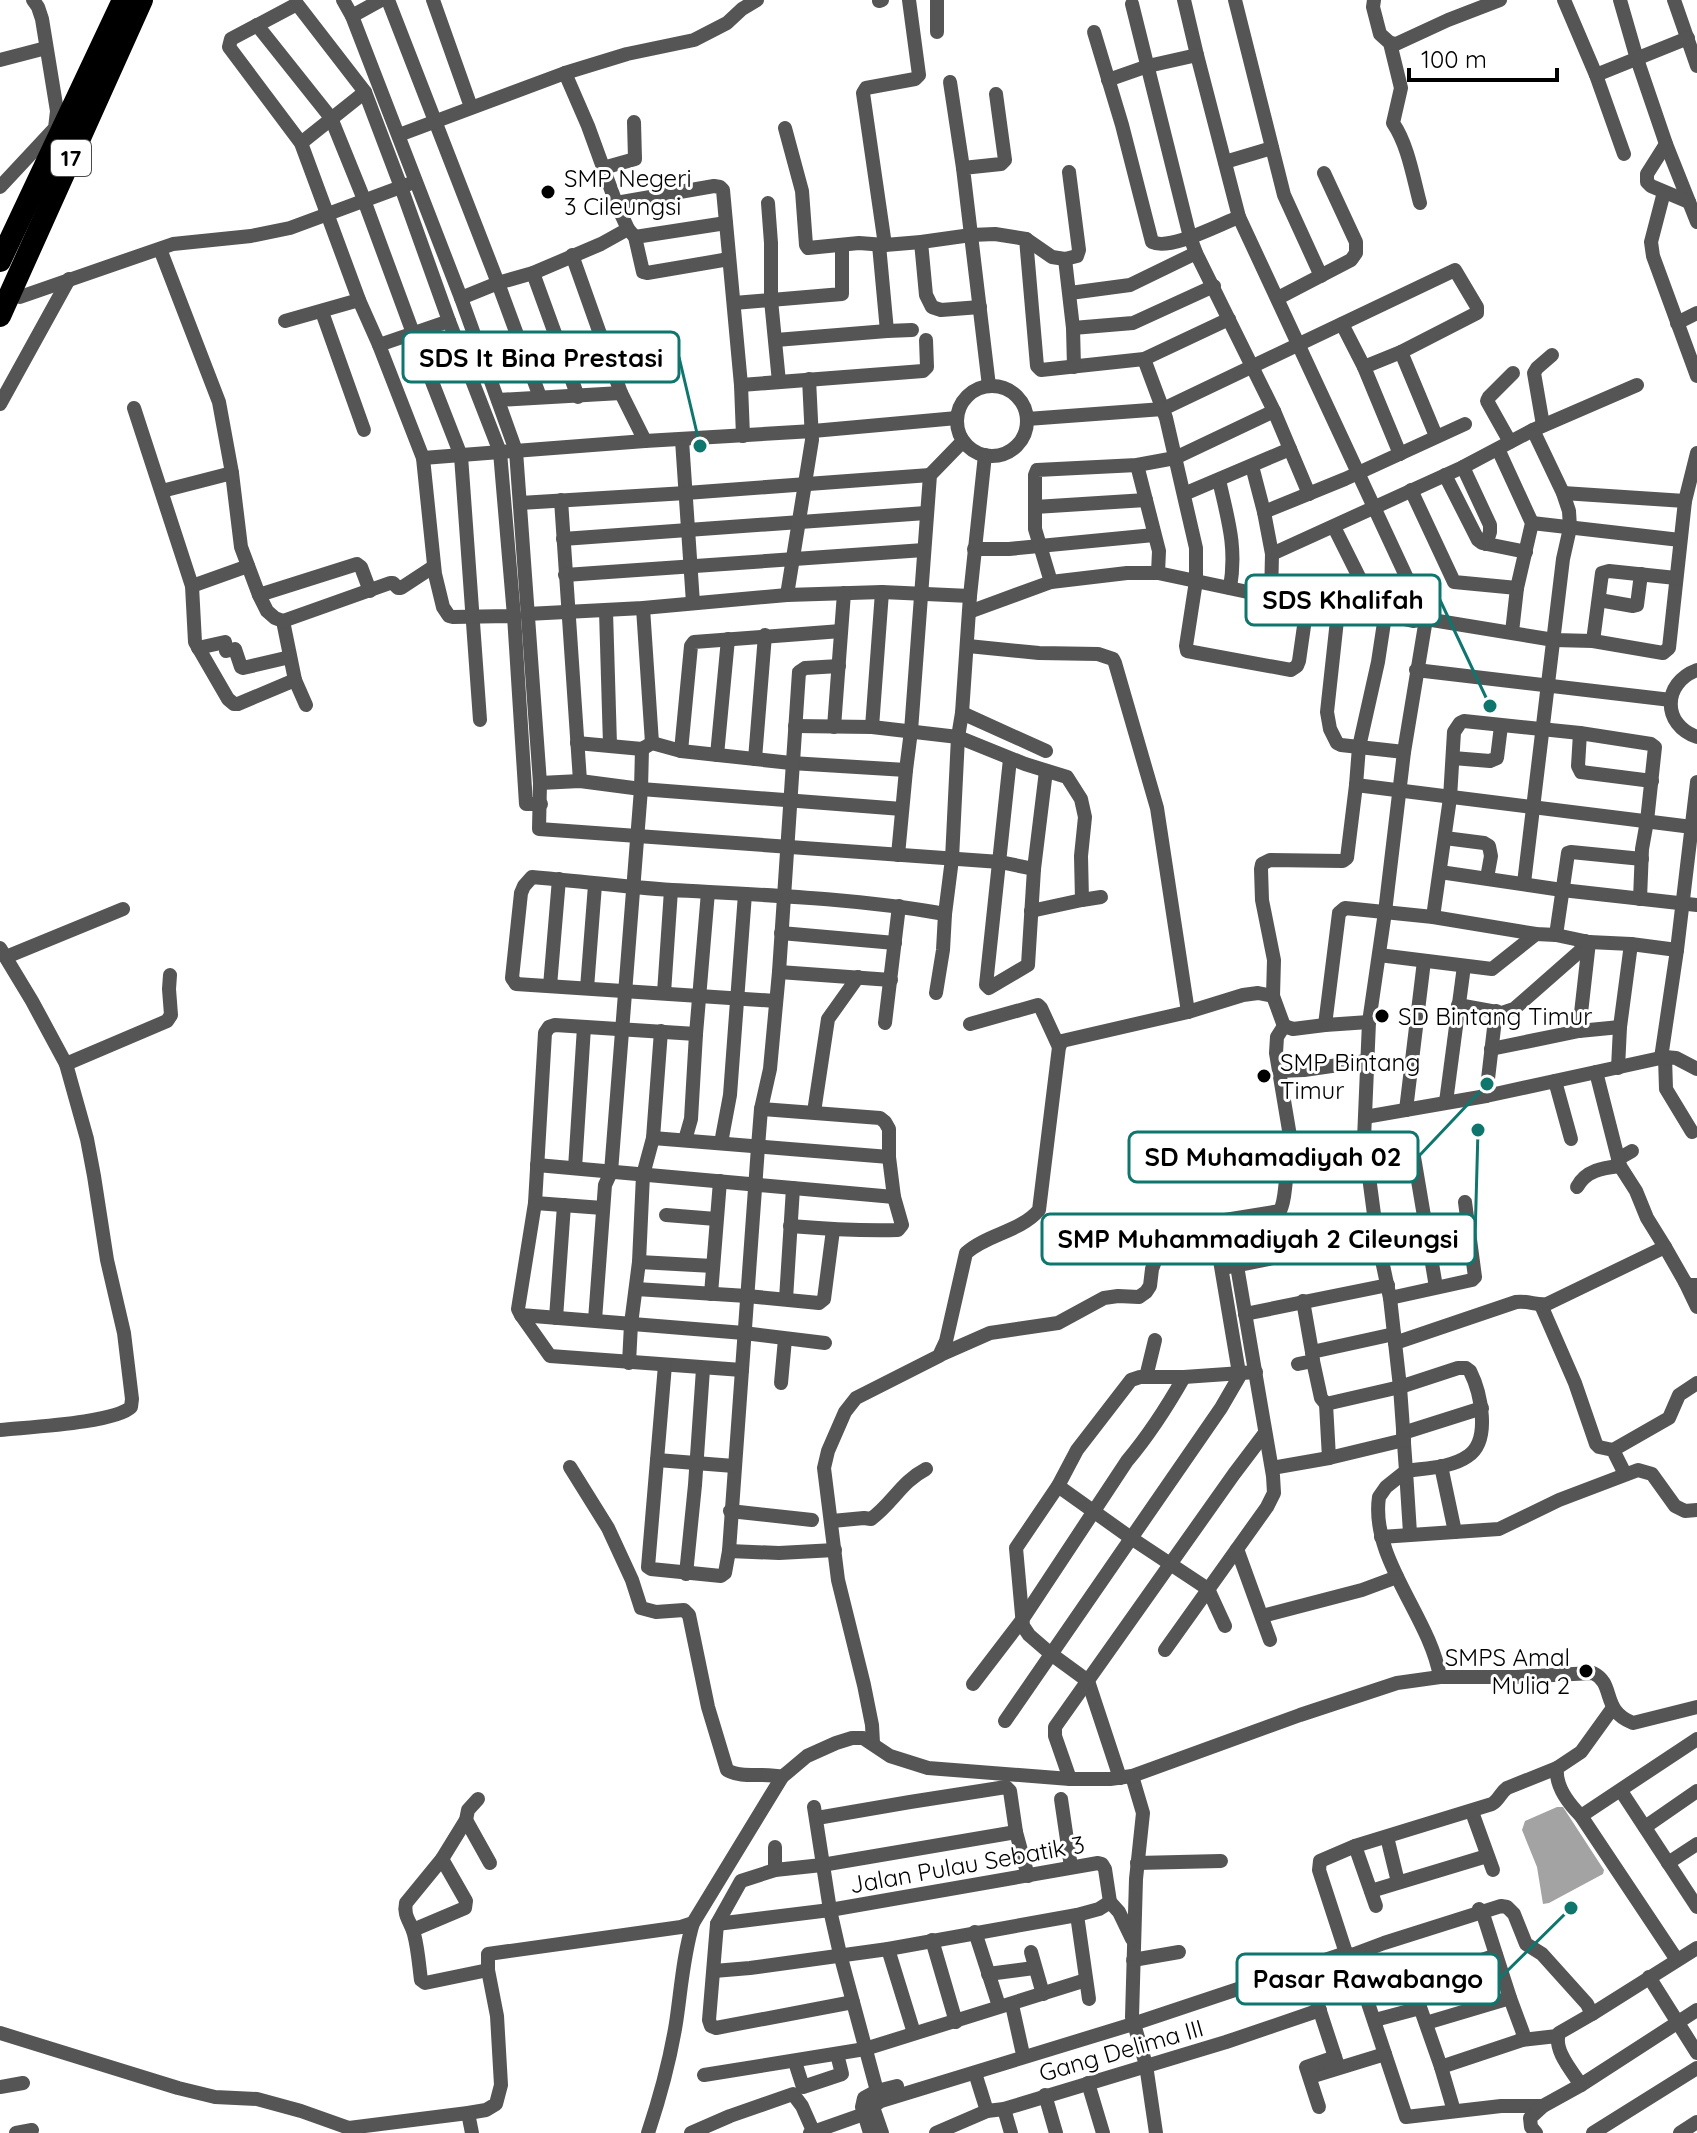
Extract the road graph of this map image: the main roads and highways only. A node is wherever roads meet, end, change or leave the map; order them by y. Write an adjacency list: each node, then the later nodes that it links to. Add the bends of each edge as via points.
1 (123, 0): 3 (highway, 17)
2 (142, 0): 4 (highway, 17)
3 (0, 261)
4 (0, 316)

